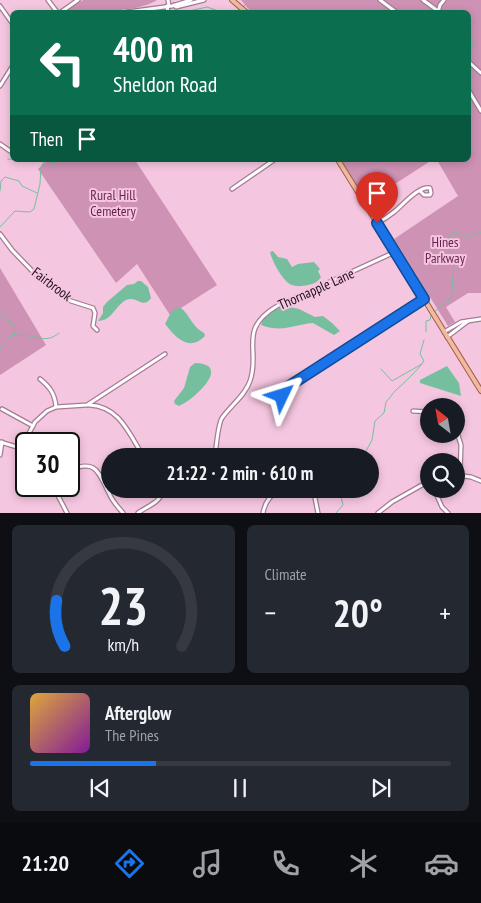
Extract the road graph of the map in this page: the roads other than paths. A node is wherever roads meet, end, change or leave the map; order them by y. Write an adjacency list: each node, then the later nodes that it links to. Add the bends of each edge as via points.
1 (78, 0): 11 (street)
2 (168, 0): 10 (street)
3 (191, 0): 10 (street)
4 (204, 0): 10 (street)
5 (232, 0): 8 (main road)
6 (380, 0): 15 (street)
7 (423, 0): 16 (street)
8 (239, 5)
9 (0, 6): 17 (street)
10 (170, 6): 12 (street); 13 (street); 14 (street)
11 (64, 10)
12 (141, 10)
13 (169, 10)
14 (171, 10)
15 (393, 10)
16 (436, 10)
17 (10, 20)
18 (471, 64): 20 (street)
19 (9, 72): 21 (street)
20 (481, 73)
21 (0, 85)
22 (471, 94): 23 (street)
23 (481, 111)
24 (0, 144): 25 (street)
25 (10, 150)
26 (271, 162): 28 (street)
27 (339, 162): 30 (main road)
28 (232, 189)
29 (420, 191): 30 (street)
30 (377, 223): 32 (main road)
31 (0, 234): 36 (street, Fairbrook, via 37,276 49,282 68,300 93,308)
32 (395, 252): 33 (main road); 53 (street, Thornapple Lane, via 277,306 263,317 252,337 250,381 221,420)
33 (424, 299): 37 (main road); 42 (street, via 286,388)
34 (481, 319): 35 (street)
35 (468, 321): 37 (street); 38 (street)
36 (96, 330)
37 (444, 332): 38 (main road)
38 (447, 337): 41 (main road)
39 (165, 354): 43 (street)
40 (40, 379): 44 (street, via 49,386)
41 (481, 391)
42 (282, 396)
43 (87, 405): 44 (street); 52 (street, via 101,407 116,415)
44 (56, 407): 48 (street, via 43,414)
45 (2, 409): 48 (street)
46 (413, 412): 47 (street)
47 (420, 412)
48 (33, 426): 49 (street)
49 (30, 432)
50 (1, 442): 51 (street); 54 (street)
51 (15, 446)
52 (138, 448)
53 (216, 448)
54 (0, 455)
55 (80, 467): 65 (street, via 90,466 97,470)
56 (465, 478): 57 (street)
57 (481, 481)
58 (420, 486): 69 (street)
59 (59, 497): 64 (street)
60 (161, 498): 66 (street)
61 (269, 498): 67 (street)
62 (315, 498): 68 (street)
63 (438, 498): 70 (street)
64 (67, 513)
65 (123, 513)
66 (138, 513)
67 (263, 513)
68 (318, 513)
69 (378, 513)
70 (448, 513)

